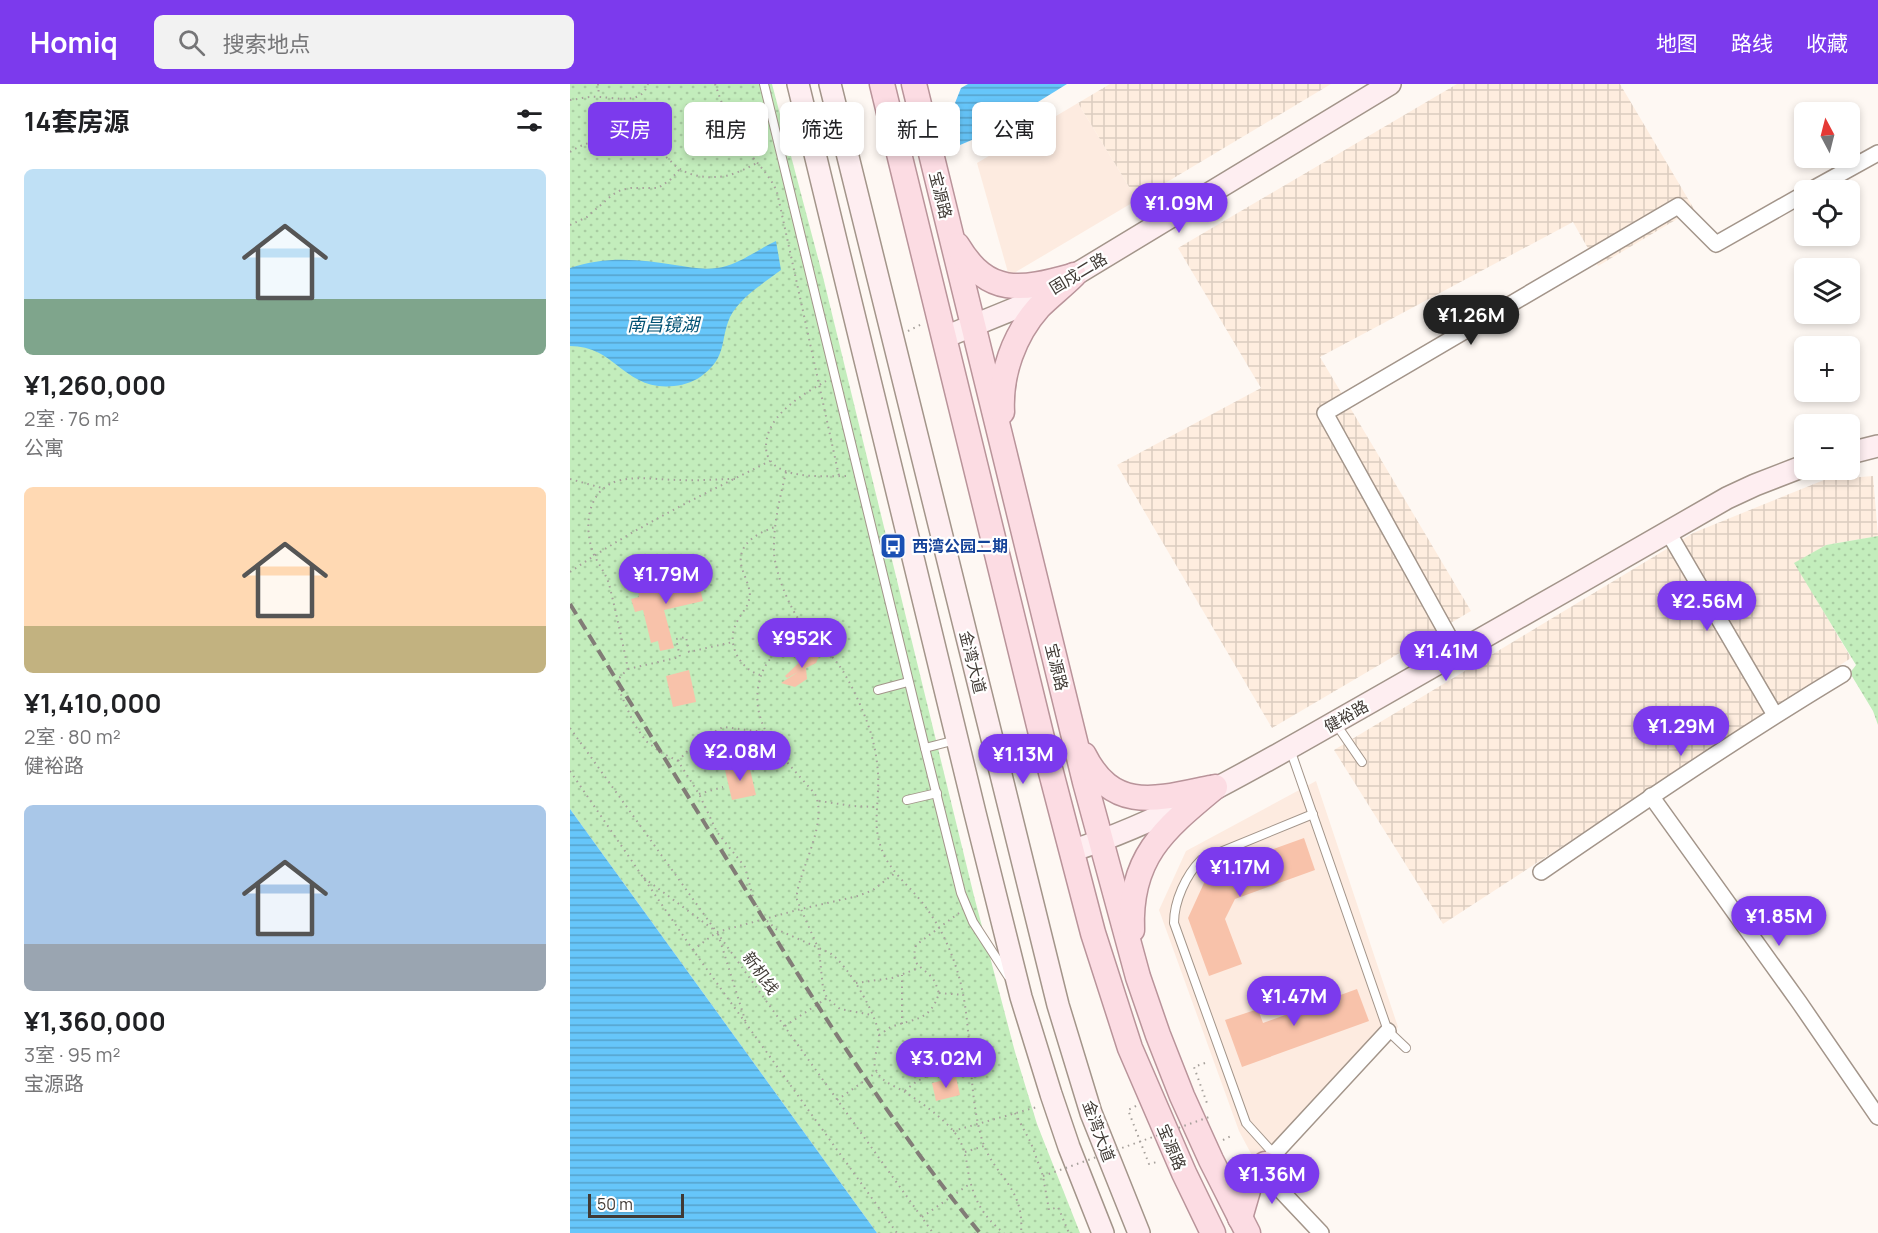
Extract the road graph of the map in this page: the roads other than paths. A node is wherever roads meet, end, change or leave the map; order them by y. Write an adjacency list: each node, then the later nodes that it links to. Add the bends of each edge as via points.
1 (764, 84): 21 (lane)
2 (830, 84): 47 (main road, 金湾大道, via 1058,1005 1091,1113)
3 (882, 84): 13 (main road, 宝源路)
4 (914, 84): 10 (main road, 宝源路)
5 (1390, 84): 11 (main road, 固戍二路)
6 (795, 88): 26 (main road, 金湾大道, via 806,115)
7 (1878, 153): 8 (street)
8 (1829, 180)
9 (1794, 200): 19 (street, via 1716,244 1678,206 1325,413)
10 (948, 225): 11 (main road, via 965,258 993,282 1019,287); 12 (main road, 宝源路)
11 (1074, 275): 12 (main road, 固戍二路, via 1035,299); 15 (main road, via 1039,308 1015,343 1001,408)
12 (973, 326): 13 (main road, 固戍二路); 15 (main road, 宝源路)
13 (936, 329): 36 (main road, 宝源路)
14 (1878, 446): 16 (main road)
15 (1004, 450): 25 (main road, 宝源路)
16 (1860, 450)
17 (1794, 470): 18 (main road, 健裕路, via 1727,498)
18 (1668, 532): 19 (main road, 健裕路); 23 (street)
19 (1458, 653): 24 (main road, 健裕路)
20 (1843, 674): 23 (street)
21 (908, 682): 22 (lane); 27 (lane)
22 (878, 690)
23 (1775, 715): 32 (street)
24 (1335, 722): 28 (main road, 健裕路); 29 (lane)
25 (1072, 730): 30 (main road, via 1096,774 1118,793 1155,798); 35 (main road, 宝源路)
26 (957, 740): 27 (lane); 39 (main road, 金湾大道)
27 (925, 748): 31 (lane)
28 (1290, 748): 30 (main road, 健裕路); 34 (lane)
29 (1362, 762)
30 (1215, 787): 35 (main road, 健裕路, via 1149,822); 38 (main road, via 1160,836 1137,880 1132,915)
31 (937, 793): 33 (lane); 39 (lane, via 966,908)
32 (1652, 796): 37 (street); 42 (street)
33 (907, 800)
34 (1312, 814): 40 (lane); 44 (lane, via 1201,860 1192,869 1174,910 1174,923 1246,1123)
35 (1100, 842): 36 (main road, 健裕路); 38 (main road, 宝源路)
36 (1071, 851): 48 (main road, 宝源路, via 1130,1048)
37 (1541, 872)
38 (1138, 977): 43 (main road, 宝源路, via 1182,1096)
39 (1022, 997): 46 (main road, 金湾大道, via 1069,1147)
40 (1388, 1031): 41 (lane); 44 (street)
41 (1406, 1048)
42 (1878, 1118)
43 (1215, 1149): 44 (main road, via 1225,1168 1238,1171); 45 (main road, 宝源路)
44 (1271, 1161): 45 (main road, via 1249,1187); 49 (street, via 1266,1175)
45 (1244, 1225)
46 (1103, 1233)
47 (1139, 1233)
48 (1214, 1233)
49 (1321, 1233)

